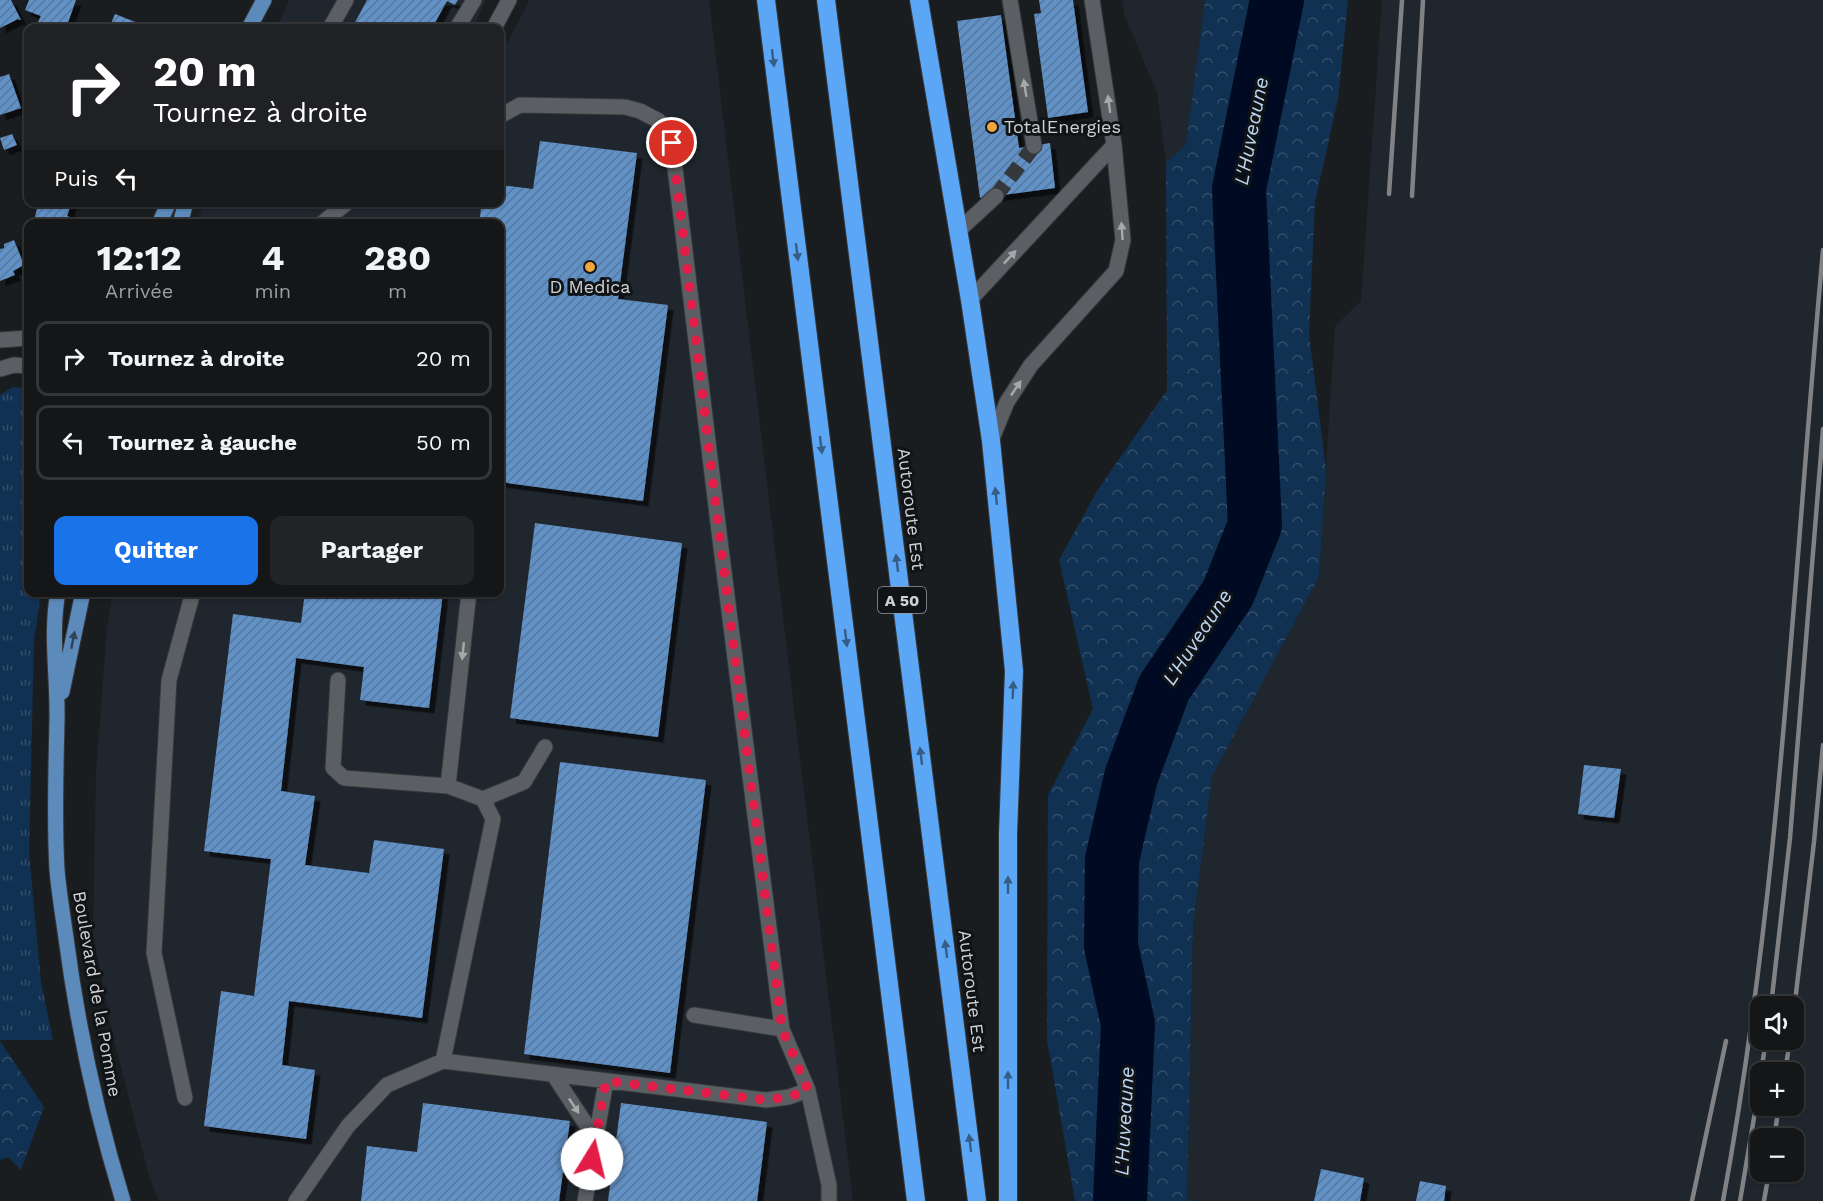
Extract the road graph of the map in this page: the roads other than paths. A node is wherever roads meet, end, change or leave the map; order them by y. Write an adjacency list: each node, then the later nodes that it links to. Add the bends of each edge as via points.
1 (264, 0): 10 (main road)
2 (346, 0): 11 (street)
3 (474, 0): 12 (street)
4 (509, 0): 13 (street)
5 (766, 0): 48 (highway, one-way to 48)
6 (826, 0): 49 (highway, Autoroute Est / A 50, one-way to 6)
7 (919, 0): 20 (highway)
8 (1010, 0): 16 (street, one-way to 8)
9 (1092, 0): 15 (street, one-way to 9)
10 (251, 24)
11 (332, 24)
12 (459, 24)
13 (496, 24)
14 (504, 114): 37 (street, via 520,105 624,107 659,121 672,143)
15 (1114, 145): 21 (street, one-way to 15); 26 (street, one-way to 15, via 1006,402 1031,365 1116,270 1123,240)
16 (1034, 146)
17 (996, 196): 20 (street)
18 (342, 207): 19 (street)
19 (327, 219)
20 (958, 231): 21 (highway)
21 (970, 300): 26 (highway)
22 (24, 338): 23 (street)
23 (0, 340)
24 (24, 366): 25 (street)
25 (0, 369)
26 (991, 441): 50 (highway, one-way to 26, via 1008,834 1014,671)
27 (57, 597): 32 (main road, Boulevard de la Pomme, via 54,615)
28 (81, 597): 32 (main road, Boulevard de la Pomme, one-way to 28)
29 (191, 597): 42 (street, via 169,680 154,953)
30 (468, 597): 34 (street, one-way to 34)
31 (338, 680): 34 (street, via 333,768 344,778)
32 (57, 718): 44 (main road, Boulevard de la Pomme, via 57,872 71,978 102,1130)
33 (545, 747): 35 (street, via 524,782)
34 (448, 786): 35 (street)
35 (483, 799): 38 (street, via 493,819)
36 (693, 1015): 37 (street)
37 (782, 1029): 41 (street)
38 (443, 1061): 39 (street); 45 (street, via 387,1085 348,1126)
39 (553, 1074): 40 (street); 43 (street, one-way to 43)
40 (606, 1081): 41 (street, via 766,1100); 43 (street)
41 (808, 1090): 47 (street)
42 (185, 1098)
43 (595, 1138): 46 (street)
44 (123, 1201)
45 (296, 1201)
46 (585, 1201)
47 (829, 1201)
48 (916, 1201)
49 (977, 1201)
50 (1008, 1201)

